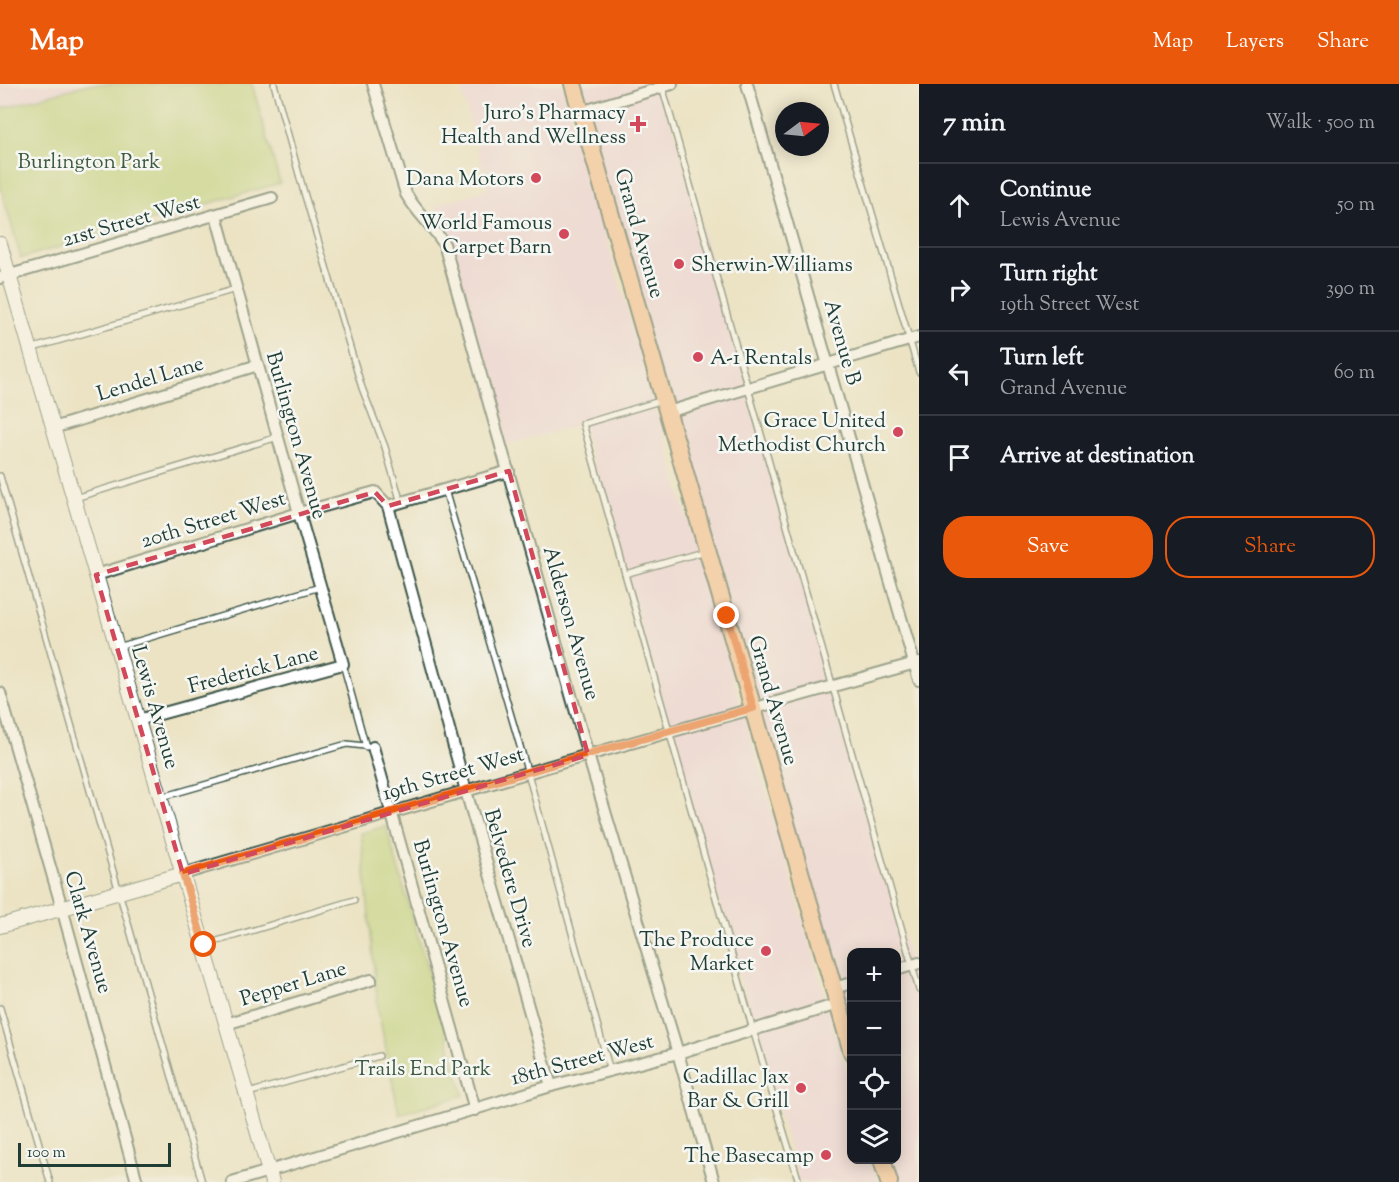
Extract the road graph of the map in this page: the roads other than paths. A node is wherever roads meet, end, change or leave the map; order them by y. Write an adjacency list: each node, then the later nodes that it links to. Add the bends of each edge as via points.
1 (274, 84): 26 (lane, via 362,388)
2 (373, 84): 22 (street, Alderson Avenue, via 406,194 444,244)
3 (573, 84): 7 (main road, Grand Avenue)
4 (747, 84): 15 (street, Avenue B)
5 (834, 84): 13 (lane)
6 (665, 85): 7 (street); 18 (lane)
7 (581, 112): 19 (main road, Grand Avenue)
8 (272, 198): 9 (street, 21st Street West)
9 (216, 215): 11 (street, 21st Street West); 12 (street, Burlington Avenue)
10 (0, 244): 11 (street, Lewis Avenue)
11 (4, 276): 14 (street, Lewis Avenue)
12 (236, 289): 14 (lane); 16 (street, Burlington Avenue)
13 (914, 338): 15 (street); 17 (lane)
14 (30, 349): 20 (street, Lewis Avenue)
15 (829, 364): 18 (street); 34 (street, Avenue B)
16 (258, 365): 20 (street, Lendel Lane); 21 (street, Burlington Avenue)
17 (919, 372)
18 (748, 388): 19 (street); 37 (lane)
19 (666, 405): 29 (main road, Grand Avenue); 30 (lane, via 583,424)
20 (53, 428): 25 (street, Lewis Avenue)
21 (278, 437): 25 (lane); 28 (street, Burlington Avenue)
22 (509, 471): 24 (street); 43 (street, Alderson Avenue)
23 (0, 476): 49 (lane)
24 (445, 490): 26 (street); 44 (lane)
25 (74, 498): 31 (street, Lewis Avenue)
26 (401, 503): 27 (street)
27 (388, 507): 28 (street, 20th Street West, via 375,492); 45 (street, Belvedere Drive)
28 (299, 513): 31 (street, 20th Street West); 32 (street, Burlington Avenue)
29 (708, 550): 30 (lane); 39 (main road, Grand Avenue)
30 (625, 574): 41 (lane)
31 (96, 575): 33 (street, Lewis Avenue)
32 (321, 587): 33 (lane); 35 (street, Burlington Avenue)
33 (117, 647): 40 (street, Lewis Avenue)
34 (917, 663): 36 (street, Avenue B); 37 (street, 19th Street West)
35 (343, 664): 40 (street, Frederick Lane); 42 (lane)
36 (919, 680)
37 (832, 686): 39 (street, 19th Street West); 54 (lane)
38 (0, 693): 51 (street, Clark Avenue)
39 (753, 708): 41 (street, 19th Street West); 59 (main road, Grand Avenue)
40 (138, 720): 46 (street, Lewis Avenue)
41 (670, 732): 43 (street, 19th Street West); 62 (lane)
42 (370, 747): 46 (lane, via 347,744); 47 (street, Burlington Avenue)
43 (588, 754): 44 (street, 19th Street West); 64 (street, Alderson Avenue)
44 (528, 773): 45 (street, 19th Street West); 66 (lane)
45 (466, 791): 47 (street, 19th Street West); 67 (street, Belvedere Drive)
46 (161, 798): 48 (street, Lewis Avenue)
47 (392, 812): 48 (street, 19th Street West); 69 (street, Burlington Avenue)
48 (183, 874): 49 (street, 19th Street West); 53 (street, Lewis Avenue)
49 (118, 892): 51 (street, 19th Street West); 74 (lane)
50 (354, 900): 53 (lane)
51 (62, 908): 52 (street, 19th Street West); 73 (street, Clark Avenue)
52 (0, 926)
53 (204, 945): 61 (street, Lewis Avenue)
54 (916, 964): 55 (street); 58 (lane)
55 (901, 969)
56 (371, 980): 61 (street, Pepper Lane)
57 (847, 987): 59 (street, 18th Street West)
58 (919, 990)
59 (836, 996): 62 (street, 18th Street West); 63 (main road, Grand Avenue)
60 (0, 1008): 72 (lane)
61 (226, 1024): 68 (street, Lewis Avenue)
62 (753, 1030): 64 (street, 18th Street West); 77 (lane)
63 (847, 1034)
64 (678, 1053): 66 (street, 18th Street West); 76 (street, Alderson Avenue)
65 (379, 1056): 68 (lane)
66 (610, 1071): 67 (street, 18th Street West)
67 (551, 1086): 69 (street, 18th Street West)
68 (247, 1094): 71 (street, Lewis Avenue)
69 (475, 1110): 71 (street, 18th Street West)
70 (883, 1164): 78 (main road)
71 (271, 1177): 75 (street, 18th Street West)
72 (50, 1182)
73 (137, 1182)
74 (202, 1182)
75 (232, 1182)
76 (714, 1182)
77 (798, 1182)
78 (889, 1182)

